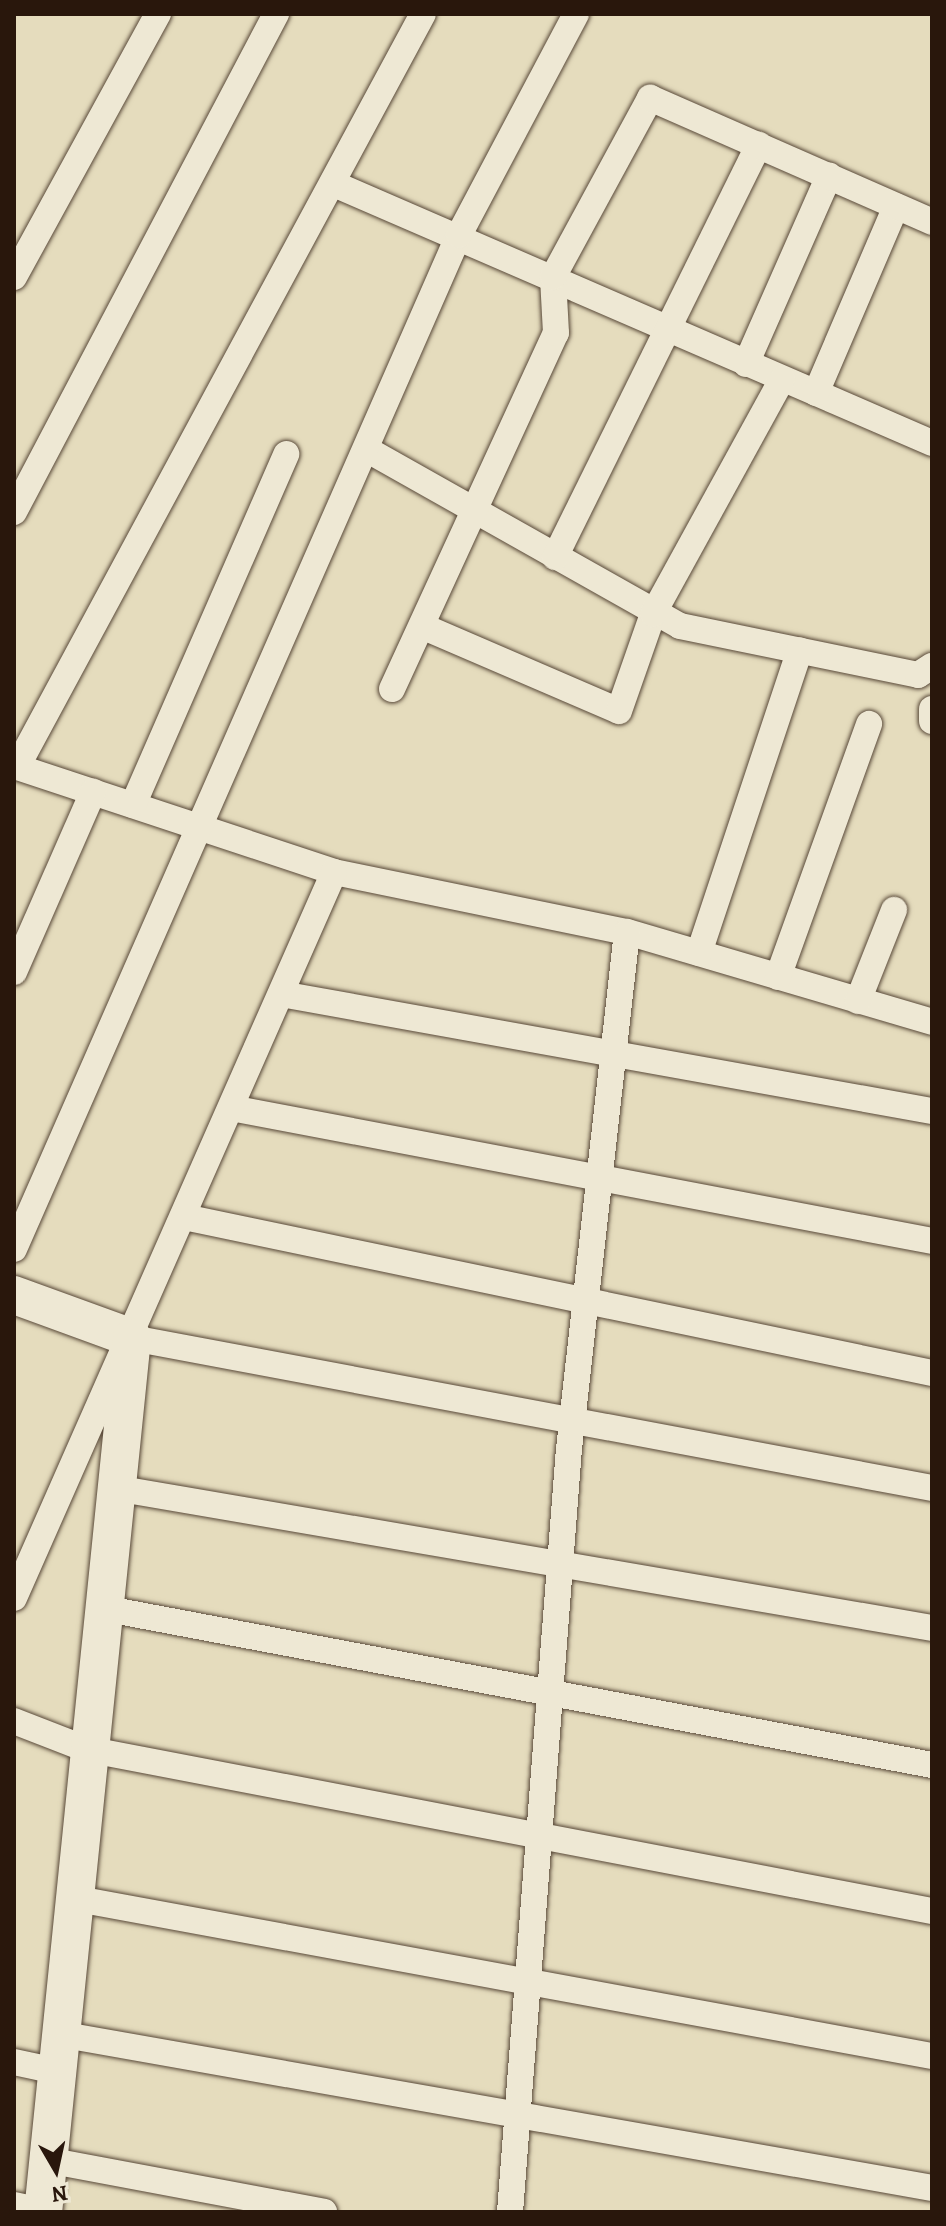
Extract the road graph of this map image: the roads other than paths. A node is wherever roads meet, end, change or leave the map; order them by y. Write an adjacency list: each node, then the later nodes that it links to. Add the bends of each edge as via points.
1 (158, 14): 11 (street)
2 (276, 14): 20 (street)
3 (423, 14): 7 (street)
4 (576, 14): 10 (street)
5 (759, 145): 6 (street); 12 (street, via 650,98); 13 (street)
6 (829, 176): 8 (street); 14 (street)
7 (334, 184): 10 (street); 31 (street)
8 (896, 206): 9 (street); 16 (street)
9 (932, 222)
10 (459, 235): 12 (street); 18 (street)
11 (14, 277)
12 (553, 277): 13 (street); 21 (street, via 556,333)
13 (669, 329): 14 (street); 22 (street)
14 (746, 364): 15 (street)
15 (782, 379): 16 (street); 23 (street)
16 (816, 393): 17 (street)
17 (932, 443)
18 (366, 449): 21 (street); 34 (street)
19 (286, 454): 33 (street)
20 (14, 512)
21 (475, 512): 22 (street); 24 (street)
22 (555, 557): 23 (street)
23 (653, 614): 24 (street, via 619,711); 25 (street)
24 (424, 627): 27 (street)
25 (800, 650): 26 (street, via 918,675); 38 (street)
26 (932, 666)
27 (392, 689)
28 (932, 709): 29 (street)
29 (932, 721)
30 (869, 724): 40 (street)
31 (15, 767): 32 (street)
32 (93, 792): 33 (street); 39 (street)
33 (133, 805): 34 (street)
34 (199, 827): 35 (street); 50 (street)
35 (334, 872): 37 (street); 41 (street)
36 (894, 910): 42 (street)
37 (627, 932): 38 (street); 44 (street)
38 (699, 953): 40 (street)
39 (14, 972)
40 (778, 977): 42 (street)
41 (281, 994): 44 (street); 45 (street)
42 (858, 1001): 43 (street)
43 (932, 1022)
44 (613, 1052): 46 (street); 47 (street)
45 (231, 1108): 47 (street); 48 (street)
46 (932, 1111)
47 (599, 1179): 49 (street); 52 (street)
48 (184, 1217): 52 (street); 53 (street)
49 (932, 1241)
50 (14, 1249)
51 (14, 1295): 53 (street)
52 (586, 1301): 54 (street); 55 (street)
53 (132, 1338): 55 (street); 56 (street); 59 (street)
54 (932, 1373)
55 (572, 1420): 57 (street); 58 (street)
56 (115, 1488): 58 (street); 60 (street)
57 (932, 1488)
58 (561, 1564): 61 (street); 62 (street)
59 (14, 1598)
60 (102, 1608): 62 (street); 64 (street)
61 (932, 1628)
62 (551, 1693): 65 (street); 66 (street)
63 (14, 1721): 64 (street)
64 (86, 1749): 66 (street); 67 (street)
65 (932, 1765)
66 (541, 1836): 68 (street); 69 (street)
67 (72, 1898): 69 (street); 70 (street)
68 (932, 1911)
69 (530, 1982): 71 (street); 74 (street)
70 (59, 2034): 73 (street); 74 (street)
71 (932, 2056)
72 (14, 2062): 73 (street)
73 (56, 2071): 75 (street)
74 (518, 2112): 76 (street); 79 (street)
75 (47, 2160): 77 (street); 78 (street)
76 (932, 2188)
77 (33, 2209)
78 (324, 2212)
79 (510, 2212)

